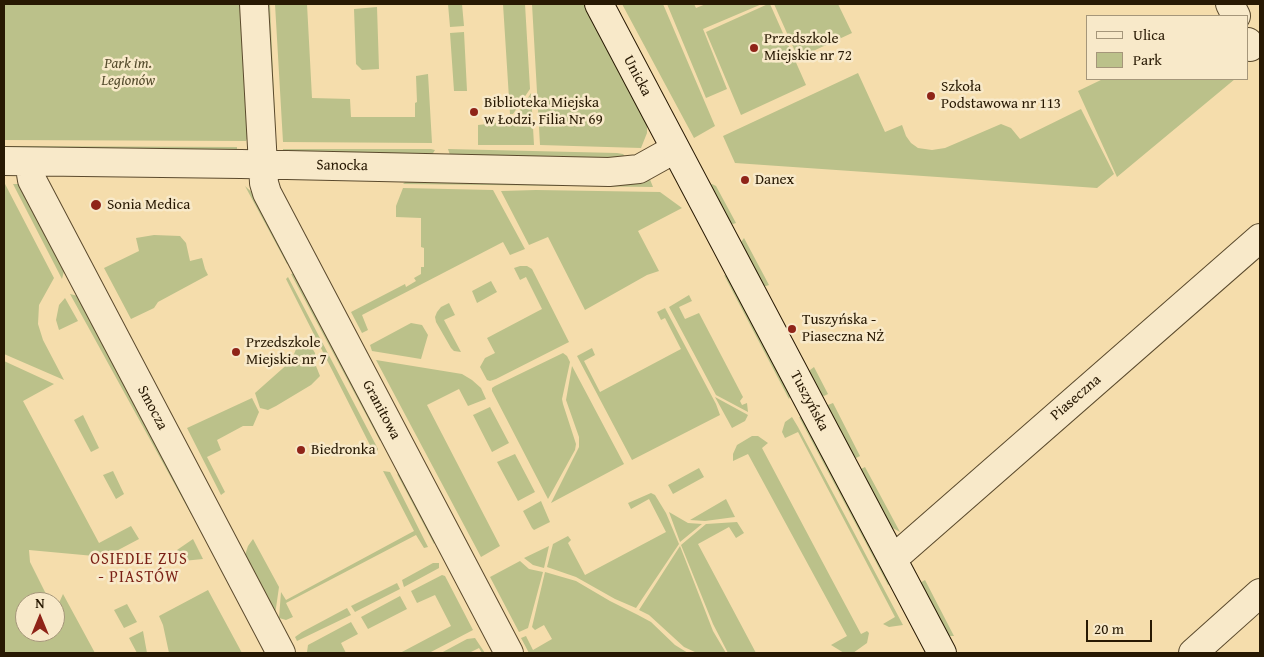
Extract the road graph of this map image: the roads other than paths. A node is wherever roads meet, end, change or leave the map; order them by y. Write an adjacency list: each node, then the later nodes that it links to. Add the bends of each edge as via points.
1 (254, 4): 5 (street, Granitowa)
2 (599, 4): 3 (street, Unicka)
3 (675, 149): 5 (street, Sanocka, via 639,169 609,172); 7 (street, Tuszyńska)
4 (17, 161): 5 (street, Sanocka); 9 (street, Smocza, via 32,180)
5 (262, 165): 10 (street, Granitowa, via 267,193)
6 (1260, 238): 7 (street, Piaseczna)
7 (893, 559): 11 (street, Tuszyńska)
8 (1260, 593): 12 (street)
9 (281, 653)
10 (509, 653)
11 (942, 653)
12 (1194, 653)

